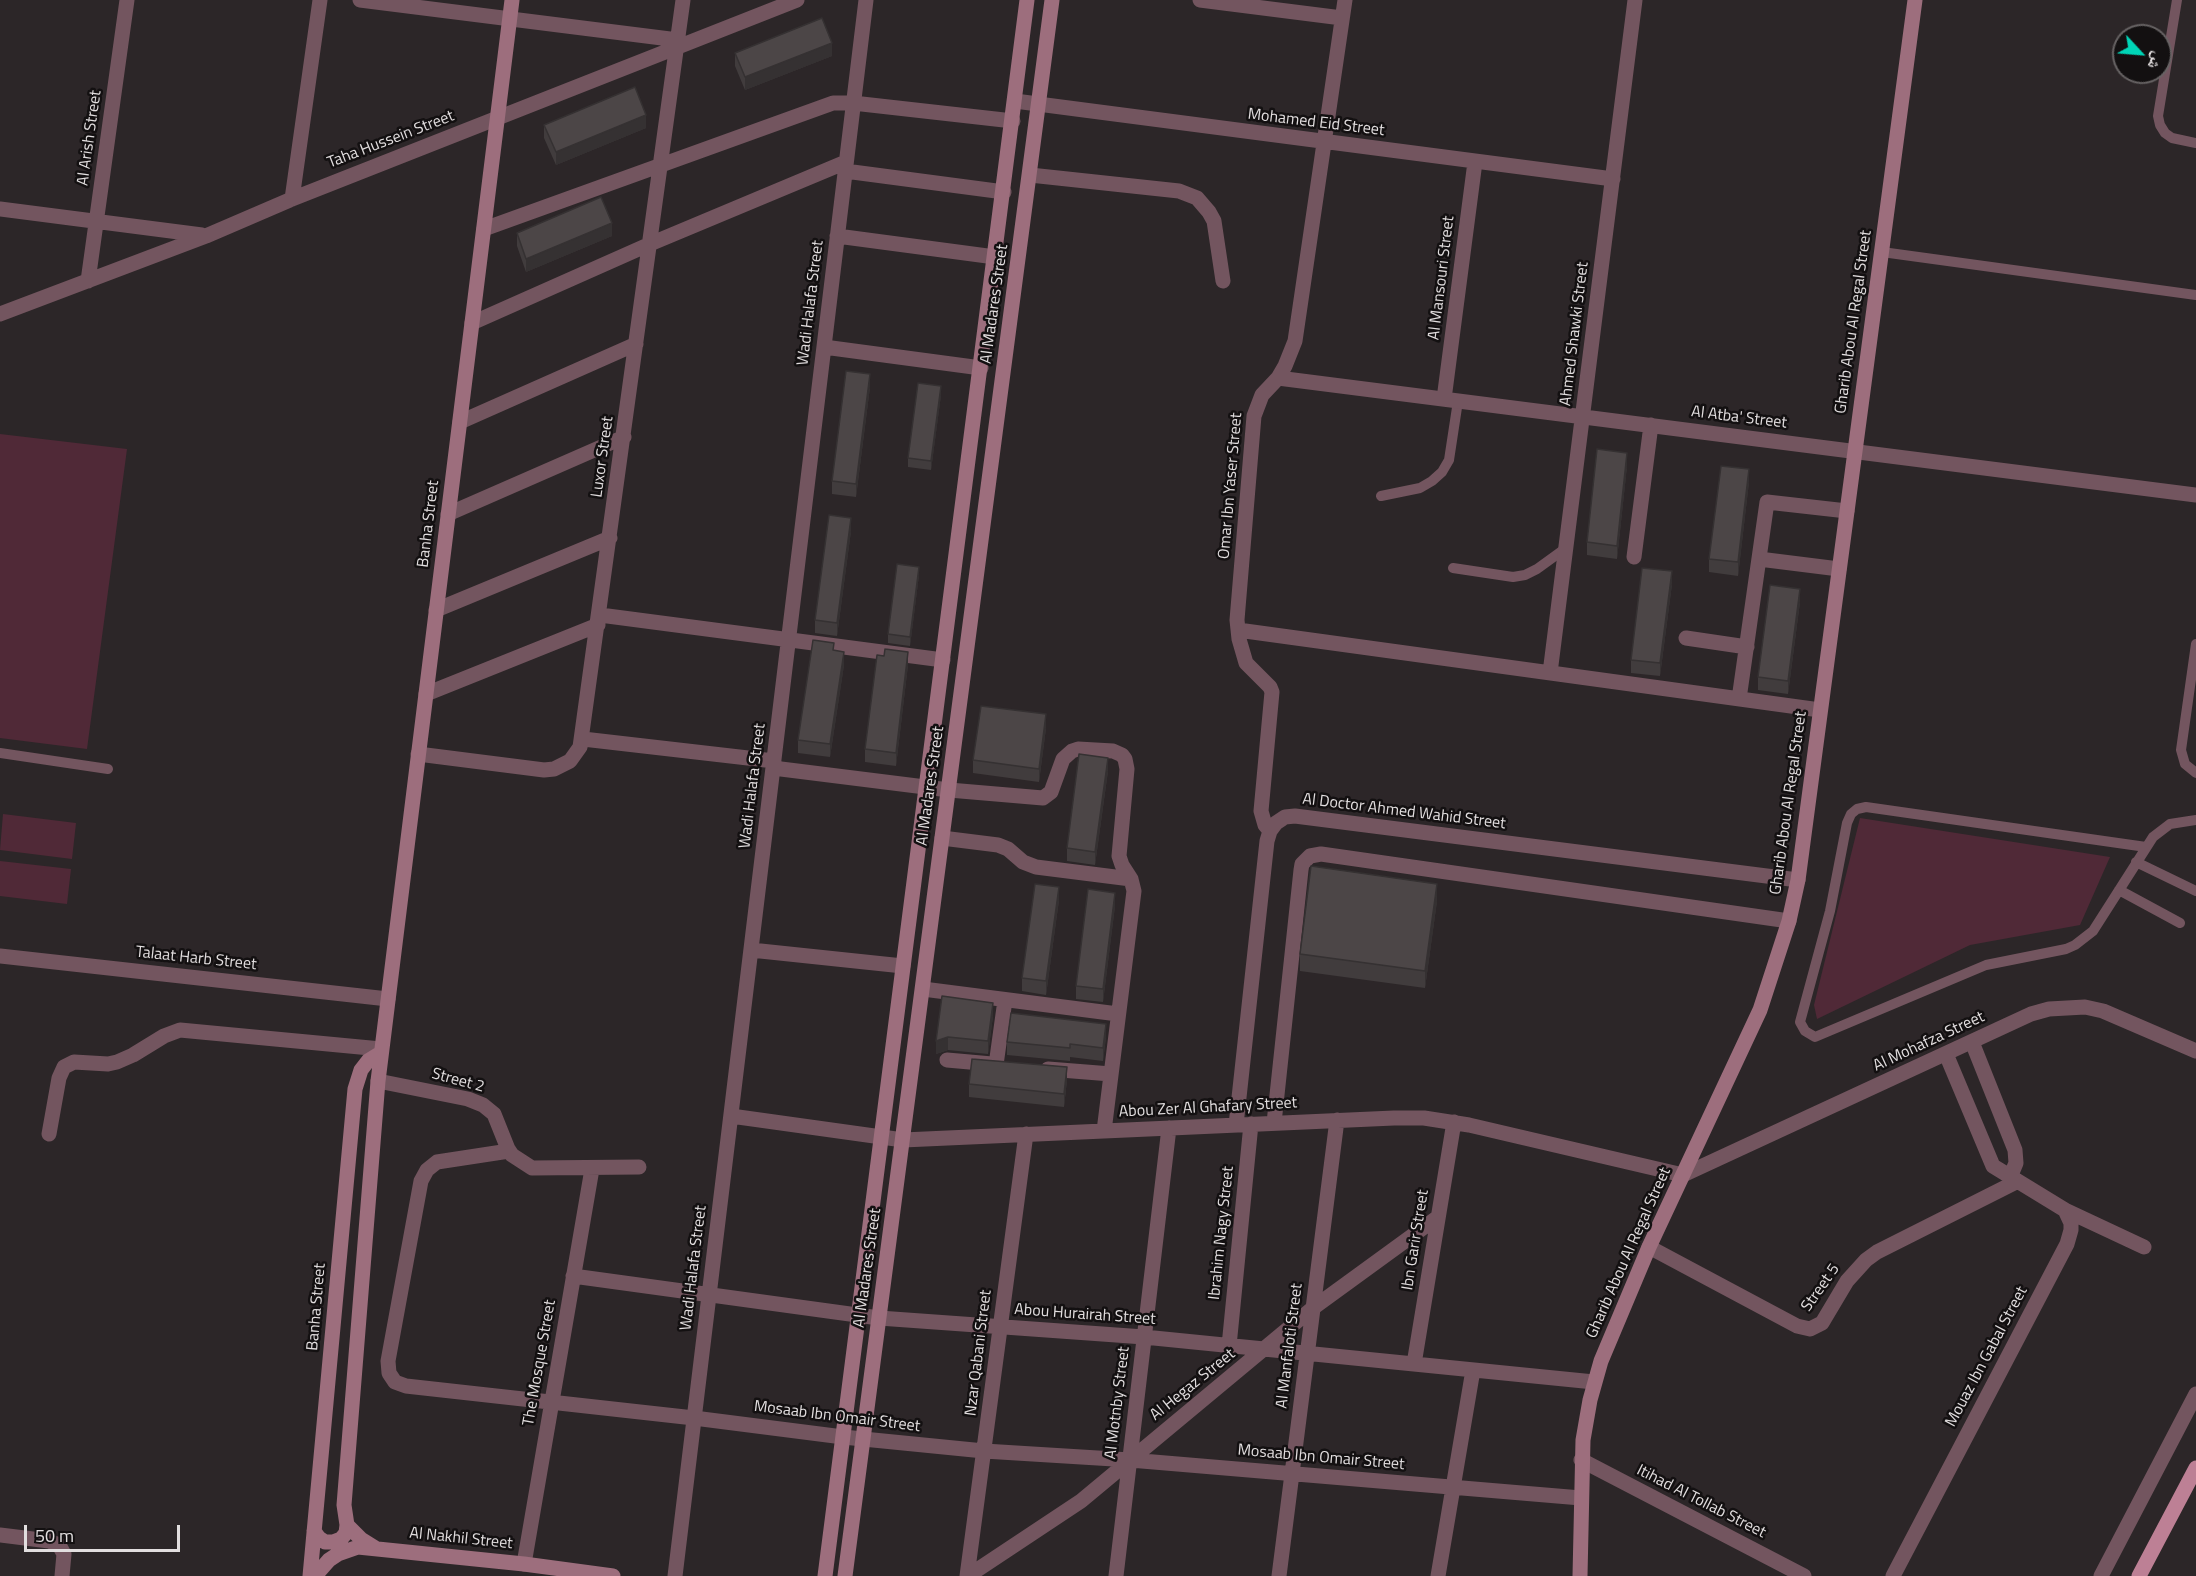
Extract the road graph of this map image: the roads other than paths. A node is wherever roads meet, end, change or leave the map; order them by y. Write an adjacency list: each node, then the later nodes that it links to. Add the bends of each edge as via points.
1 (127, 0): 33 (street, Al Arish Street)
2 (320, 0): 31 (street)
3 (360, 0): 16 (street)
4 (512, 0): 16 (main road, Banha Street)
5 (683, 0): 17 (street, Luxor Street)
6 (796, 0): 17 (street, Taha Hussein Street)
7 (866, 0): 19 (street, Wadi Halafa Street)
8 (1028, 0): 18 (main road, Al Madares Street)
9 (1052, 0): 20 (main road, Al Madares Street)
10 (1200, 0): 15 (street)
11 (1345, 0): 15 (street, Omar Ibn Yaser Street)
12 (1635, 0): 29 (street, Ahmed Shawki Street)
13 (1915, 0): 38 (main road, Gharib Abou Al Regal Street)
14 (2177, 0): 24 (lane, via 2158,116 2165,133 2172,138)
15 (1342, 18): 23 (street, Omar Ibn Yaser Street)
16 (510, 19): 17 (street); 21 (main road, Banha Street)
17 (677, 44): 21 (street, Taha Hussein Street); 26 (street, Luxor Street)
18 (1015, 101): 20 (street, Mohamed Eid Street); 22 (main road, Al Madares Street)
19 (853, 103): 22 (street); 26 (street, via 826,105); 27 (street, Wadi Halafa Street)
20 (1039, 104): 23 (street, Mohamed Eid Street); 28 (main road, Al Madares Street)
21 (498, 117): 31 (street, Taha Hussein Street); 34 (main road, Banha Street)
22 (1013, 121): 30 (main road, Al Madares Street)
23 (1325, 142): 25 (street, Mohamed Eid Street); 48 (street, Omar Ibn Yaser Street, via 1295,341)
24 (2196, 143)
25 (1475, 162): 29 (street, Mohamed Eid Street); 49 (street, Al Mansouri Street)
26 (661, 164): 34 (street); 37 (street, Luxor Street)
27 (846, 166): 30 (street); 36 (street, Wadi Halafa Street); 37 (street)
28 (1030, 175): 41 (street, via 1179,191 1197,198 1214,221); 84 (main road, Al Madares Street)
29 (1613, 179): 50 (street, Ahmed Shawki Street)
30 (1004, 192): 39 (main road, Al Madares Street)
31 (292, 198): 35 (street, Taha Hussein Street)
32 (0, 209): 33 (street)
33 (96, 222): 35 (street); 40 (street, Al Arish Street)
34 (484, 229): 44 (main road, Banha Street)
35 (206, 236): 40 (street, Taha Hussein Street)
36 (837, 236): 39 (street); 46 (street, Wadi Halafa Street)
37 (650, 244): 44 (street); 45 (street, Luxor Street)
38 (1882, 252): 42 (lane); 54 (main road, Gharib Abou Al Regal Street)
39 (995, 256): 47 (main road, Al Madares Street)
40 (88, 281): 43 (street, Taha Hussein Street)
41 (1223, 281)
42 (2196, 295)
43 (0, 314)
44 (472, 323): 51 (main road, Banha Street)
45 (636, 344): 51 (street); 53 (street, Luxor Street)
46 (824, 347): 47 (street); 69 (street, Wadi Halafa Street)
47 (981, 368): 72 (main road, Al Madares Street)
48 (1278, 378): 49 (street, Al Atba' Street); 67 (street, Omar Ibn Yaser Street, via 1262,394 1254,416)
49 (1451, 400): 50 (street, Al Atba' Street); 56 (lane, via 1449,460 1442,472 1420,488)
50 (1583, 417): 52 (street, Al Atba' Street); 60 (street, Ahmed Shawki Street)
51 (460, 422): 58 (main road, Banha Street)
52 (1651, 425): 54 (street, Al Atba' Street); 61 (street)
53 (624, 437): 58 (street); 59 (street, Luxor Street)
54 (1855, 451): 55 (street, Al Atba' Street); 57 (main road, Gharib Abou Al Regal Street)
55 (2196, 495)
56 (1381, 496)
57 (1847, 511): 62 (street, via 1767,502); 64 (main road, Gharib Abou Al Regal Street)
58 (448, 514): 65 (main road, Banha Street)
59 (610, 538): 65 (street); 66 (street, Luxor Street)
60 (1566, 548): 63 (lane, via 1525,575 1513,577); 73 (street, Ahmed Shawki Street)
61 (1634, 556)
62 (1759, 559): 64 (street); 71 (street)
63 (1453, 568)
64 (1839, 569): 76 (main road, Gharib Abou Al Regal Street)
65 (436, 610): 74 (main road, Banha Street)
66 (599, 620): 69 (street); 74 (street); 77 (street, Luxor Street)
67 (1238, 630): 73 (street); 86 (street, Omar Ibn Yaser Street, via 1246,663 1272,692 1261,811)
68 (1686, 638): 71 (street)
69 (788, 640): 72 (street); 80 (street, Wadi Halafa Street)
70 (2196, 644): 82 (lane, via 2181,750 2185,764)
71 (1747, 647): 75 (street)
72 (943, 660): 83 (main road, Al Madares Street)
73 (1550, 673): 75 (street)
74 (426, 694): 79 (main road, Banha Street)
75 (1739, 699): 76 (street)
76 (1820, 710): 91 (main road, Gharib Abou Al Regal Street)
77 (583, 739): 79 (street, Luxor Street, via 576,755 554,769); 80 (street)
78 (0, 753): 81 (lane)
79 (418, 754): 100 (main road, Banha Street)
80 (773, 764): 83 (street); 96 (street, Wadi Halafa Street)
81 (108, 769)
82 (2196, 773)
83 (927, 787): 84 (street); 98 (main road, Al Madares Street)
84 (949, 790): 87 (main road, Al Madares Street); 90 (street, via 1043,798 1051,792 1063,759 1072,751 1118,752 1127,769 1119,856)
85 (2196, 820): 88 (lane, via 2170,824)
86 (1270, 831): 91 (street, Al Doctor Ahmed Wahid Street, via 1276,823 1295,816); 115 (street)
87 (942, 838): 90 (street, via 1004,846 1036,867); 99 (main road, Al Madares Street)
88 (2146, 847): 89 (lane); 92 (lane, via 1866,807 1857,809 1847,823 1830,911 1800,1022 1815,1037 1986,965 2066,949 2084,940)
89 (2136, 862): 92 (lane); 93 (lane)
90 (1131, 879): 102 (street, via 1134,891)
91 (1798, 880): 94 (main road, Gharib Abou Al Regal Street)
92 (2119, 890): 95 (lane)
93 (2196, 891)
94 (1789, 921): 114 (street, via 1310,855 1301,870); 125 (main road, Gharib Abou Al Regal Street, via 1760,1010)
95 (2180, 923)
96 (751, 950): 98 (street); 111 (street, Wadi Halafa Street)
97 (0, 956): 100 (street, Talaat Harb Street)
98 (903, 966): 120 (main road, Al Madares Street)
99 (923, 989): 101 (street); 121 (main road, Al Madares Street)
100 (388, 999): 104 (main road, Banha Street)
101 (1005, 1000): 102 (street); 107 (street, via 1002,1065)
102 (1118, 1014): 109 (street)
103 (1972, 1042): 105 (street, Al Mohafza Street, via 2040,1012 2067,1006 2121,1017); 106 (street, Al Mohafza Street); 126 (street, via 2015,1150)
104 (381, 1051): 110 (main road, Banha Street); 118 (street, via 180,1030 117,1062 74,1062 64,1067 58,1078); 157 (main road, Banha Street, via 361,1070 355,1089)
105 (2196, 1051)
106 (1946, 1054): 125 (street, Al Mohafza Street); 126 (street, via 1990,1161 1996,1169)
107 (947, 1060)
108 (1031, 1068): 109 (street)
109 (1111, 1074): 117 (street)
110 (378, 1081): 122 (street, Street 2, via 483,1105 494,1114); 156 (main road, Banha Street, via 344,1505)
111 (731, 1116): 120 (street, Abou Zer Al Ghafary Street); 132 (street, Wadi Halafa Street)
112 (1337, 1120): 113 (street, Abou Zer Al Ghafary Street, via 1409,1118); 114 (street, Abou Zer Al Ghafary Street); 133 (street, Al Manfaloti Street)
113 (1454, 1122): 125 (street, Abou Zer Al Ghafary Street); 128 (street, Ibn Garir Street)
114 (1274, 1123): 115 (street, Abou Zer Al Ghafary Street)
115 (1243, 1125): 116 (street, Abou Zer Al Ghafary Street); 138 (street, Ibrahim Nagy Street)
116 (1169, 1128): 117 (street, Abou Zer Al Ghafary Street); 137 (street, Al Motnby Street)
117 (1104, 1131): 119 (street, Abou Zer Al Ghafary Street)
118 (49, 1134)
119 (1026, 1134): 121 (street, Abou Zer Al Ghafary Street); 136 (street, Nzar Qabani Street)
120 (881, 1137): 121 (street, Abou Zer Al Ghafary Street); 134 (main road, Al Madares Street)
121 (903, 1140): 135 (main road, Al Madares Street)
122 (509, 1151): 124 (street, via 532,1168); 145 (street, Mosaab Ibn Omair Street, via 436,1162 421,1181 389,1373 395,1382 406,1386)
123 (639, 1167): 124 (street)
124 (592, 1169): 131 (street, The Mosque Street)
125 (1683, 1174): 129 (main road, Gharib Abou Al Regal Street)
126 (2014, 1178): 127 (street); 129 (street, Street 5, via 1866,1260 1847,1281 1822,1323 1810,1329 1797,1326)
127 (2065, 1210): 130 (street); 174 (street, Mouaz Ibn Gabal Street, via 2071,1223 2067,1244)
128 (1438, 1217): 133 (street, Al Hegaz Street); 141 (street, Ibn Garir Street)
129 (1649, 1247): 143 (main road, Gharib Abou Al Regal Street)
130 (2144, 1247)
131 (573, 1276): 132 (street, Abou Hurairah Street); 145 (street, The Mosque Street)
132 (709, 1294): 134 (street, Abou Hurairah Street); 146 (street, Wadi Halafa Street)
133 (1313, 1308): 139 (street, Al Hegaz Street); 140 (street, Al Manfaloti Street)
134 (858, 1315): 135 (street, Abou Hurairah Street); 147 (main road, Al Madares Street)
135 (879, 1318): 136 (street, Abou Hurairah Street); 148 (main road, Al Madares Street)
136 (1000, 1327): 137 (street, Abou Hurairah Street); 149 (street, Nzar Qabani Street)
137 (1144, 1337): 138 (street, Abou Hurairah Street); 150 (street, Al Motnby Street)
138 (1229, 1346): 139 (street, Abou Hurairah Street)
139 (1265, 1349): 140 (street, Abou Hurairah Street); 150 (street, Al Hegaz Street)
140 (1307, 1353): 141 (street, Abou Hurairah Street); 153 (street, Al Manfaloti Street)
141 (1414, 1364): 142 (street, Abou Hurairah Street)
142 (1473, 1370): 143 (street, Abou Hurairah Street); 154 (street)
143 (1594, 1382): 151 (main road, Gharib Abou Al Regal Street)
144 (2196, 1394): 175 (street)
145 (551, 1403): 146 (street, Mosaab Ibn Omair Street); 160 (street, The Mosque Street)
146 (694, 1418): 147 (street, Mosaab Ibn Omair Street); 165 (street, Wadi Halafa Street)
147 (843, 1437): 148 (street, Mosaab Ibn Omair Street); 166 (main road, Al Madares Street)
148 (863, 1439): 149 (street, Mosaab Ibn Omair Street); 167 (main road, Al Madares Street)
149 (984, 1451): 150 (street, Mosaab Ibn Omair Street); 168 (street, Nzar Qabani Street)
150 (1130, 1460): 153 (street, Mosaab Ibn Omair Street); 168 (street, Al Hegaz Street, via 1081,1501); 169 (street, Al Motnby Street)
151 (1581, 1460): 155 (main road, Gharib Abou Al Regal Street); 173 (street, Itihad Al Tollab Street)
152 (2196, 1468): 176 (main road)
153 (1292, 1474): 154 (street, Mosaab Ibn Omair Street); 170 (street, Al Manfaloti Street)
154 (1453, 1488): 155 (street, Mosaab Ibn Omair Street); 171 (street)
155 (1581, 1498): 172 (main road, Gharib Abou Al Regal Street)
156 (347, 1525): 157 (main road, via 346,1533 333,1542 325,1542); 159 (main road)
157 (314, 1532): 162 (main road, Banha Street)
158 (0, 1534): 161 (street, via 59,1545 64,1554)
159 (377, 1549): 160 (main road, Al Nakhil Street); 163 (main road, Al Nakhil Street, via 348,1549 329,1560)
160 (524, 1564): 164 (main road, Al Nakhil Street)
161 (62, 1576)
162 (310, 1576)
163 (315, 1576)
164 (613, 1576)
165 (675, 1576)
166 (825, 1576)
167 (845, 1576)
168 (968, 1576)
169 (1116, 1576)
170 (1279, 1576)
171 (1438, 1576)
172 (1580, 1576)
173 (1804, 1576)
174 (1893, 1576)
175 (2101, 1576)
176 (2139, 1576)

